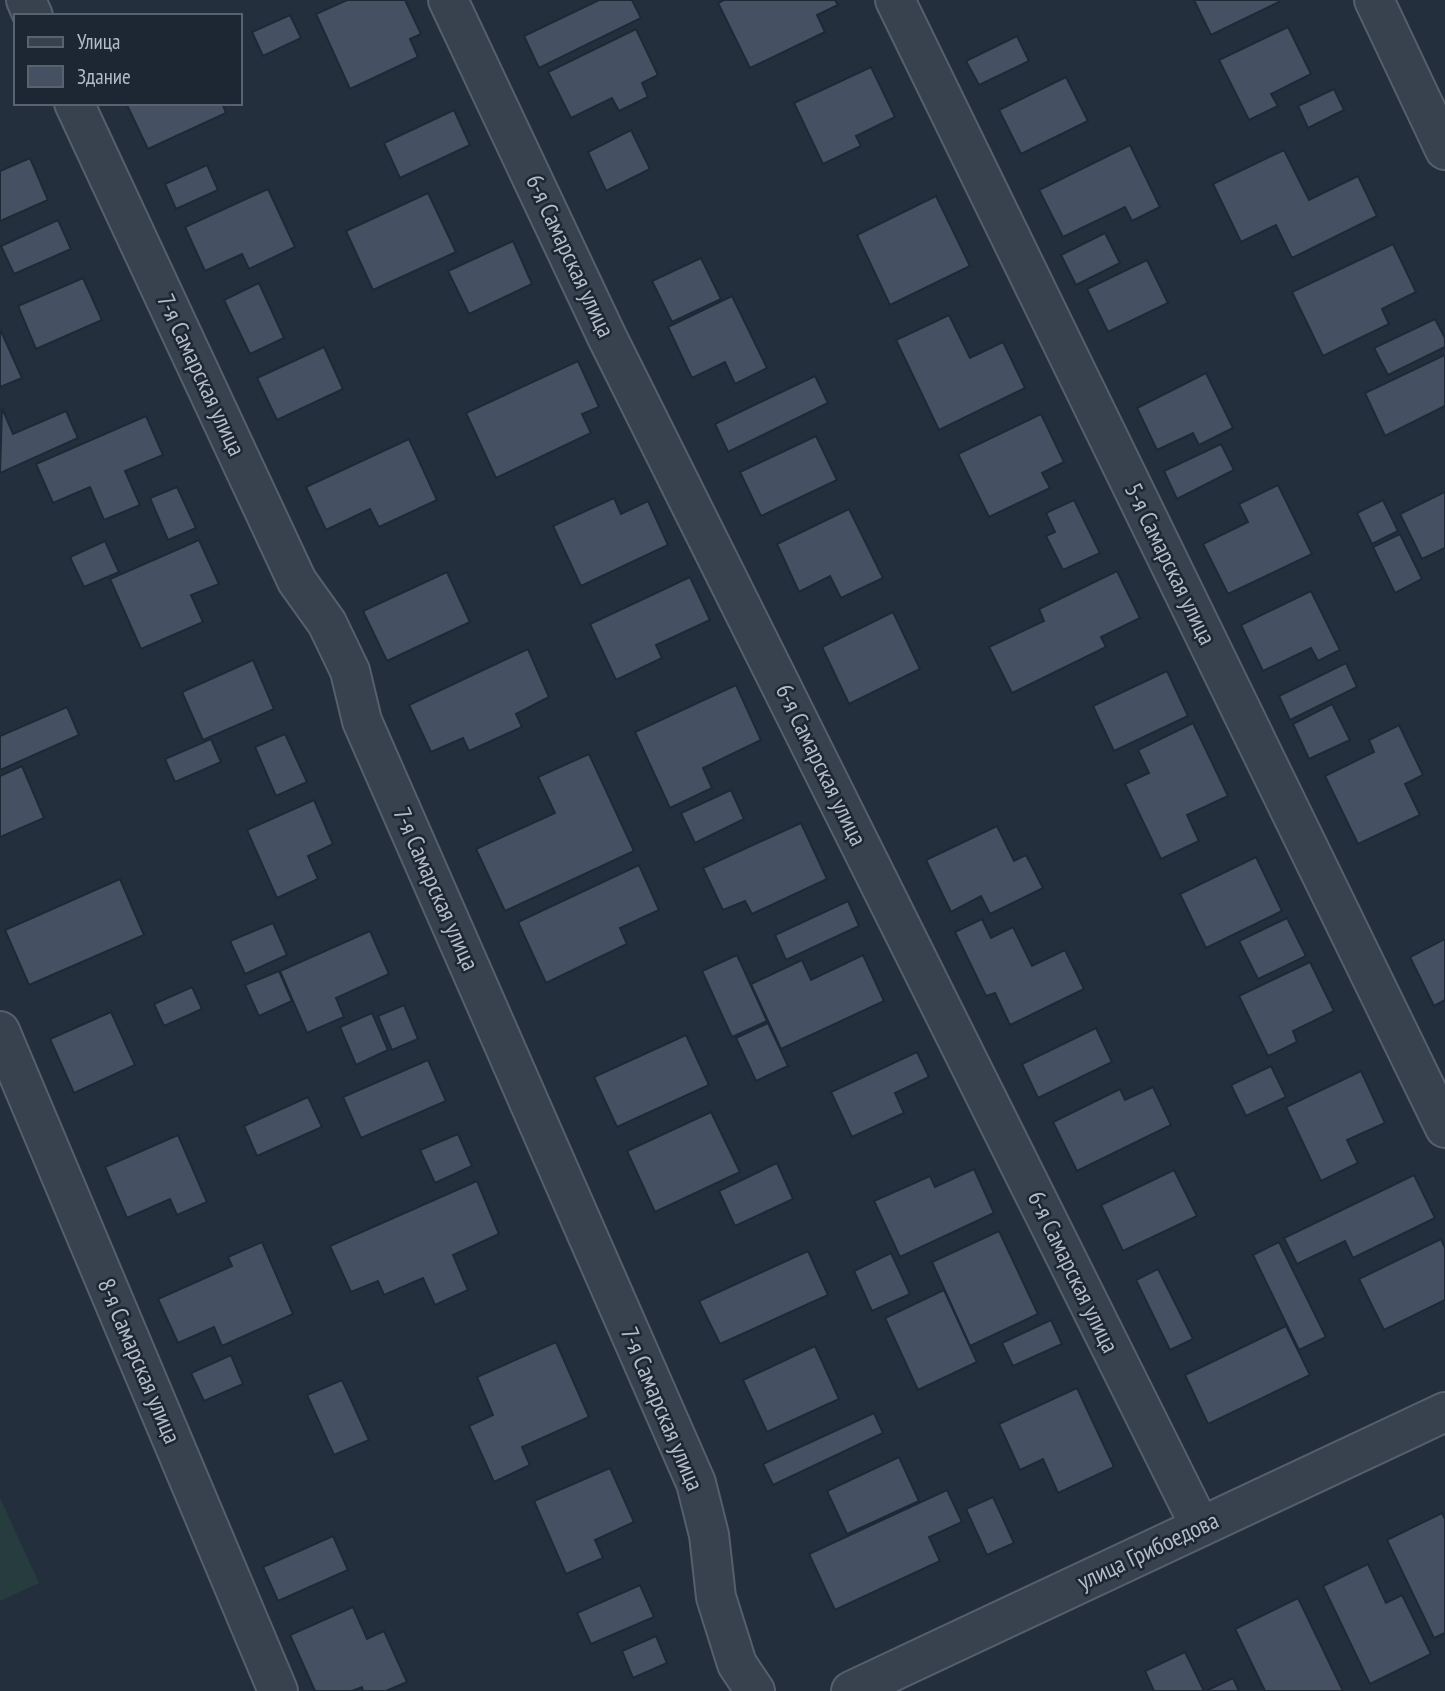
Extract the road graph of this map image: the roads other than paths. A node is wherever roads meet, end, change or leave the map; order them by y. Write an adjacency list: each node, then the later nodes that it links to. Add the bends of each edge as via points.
1 (448, 0): 9 (street, 6-я Самарская улица, via 607,337)
2 (895, 0): 7 (street, 5-я Самарская улица)
3 (1374, 0): 5 (street)
4 (75, 105): 11 (street, 7-я Самарская улица, via 297,581 327,622 350,671 362,721 696,1483 709,1535 716,1598 737,1664)
5 (1445, 150)
6 (0, 1031): 10 (street, 8-я Самарская улица)
7 (1445, 1128)
8 (1445, 1412): 9 (street, улица Грибоедова)
9 (1200, 1526): 12 (street, улица Грибоедова)
10 (278, 1691)
11 (755, 1691)
12 (851, 1691)

